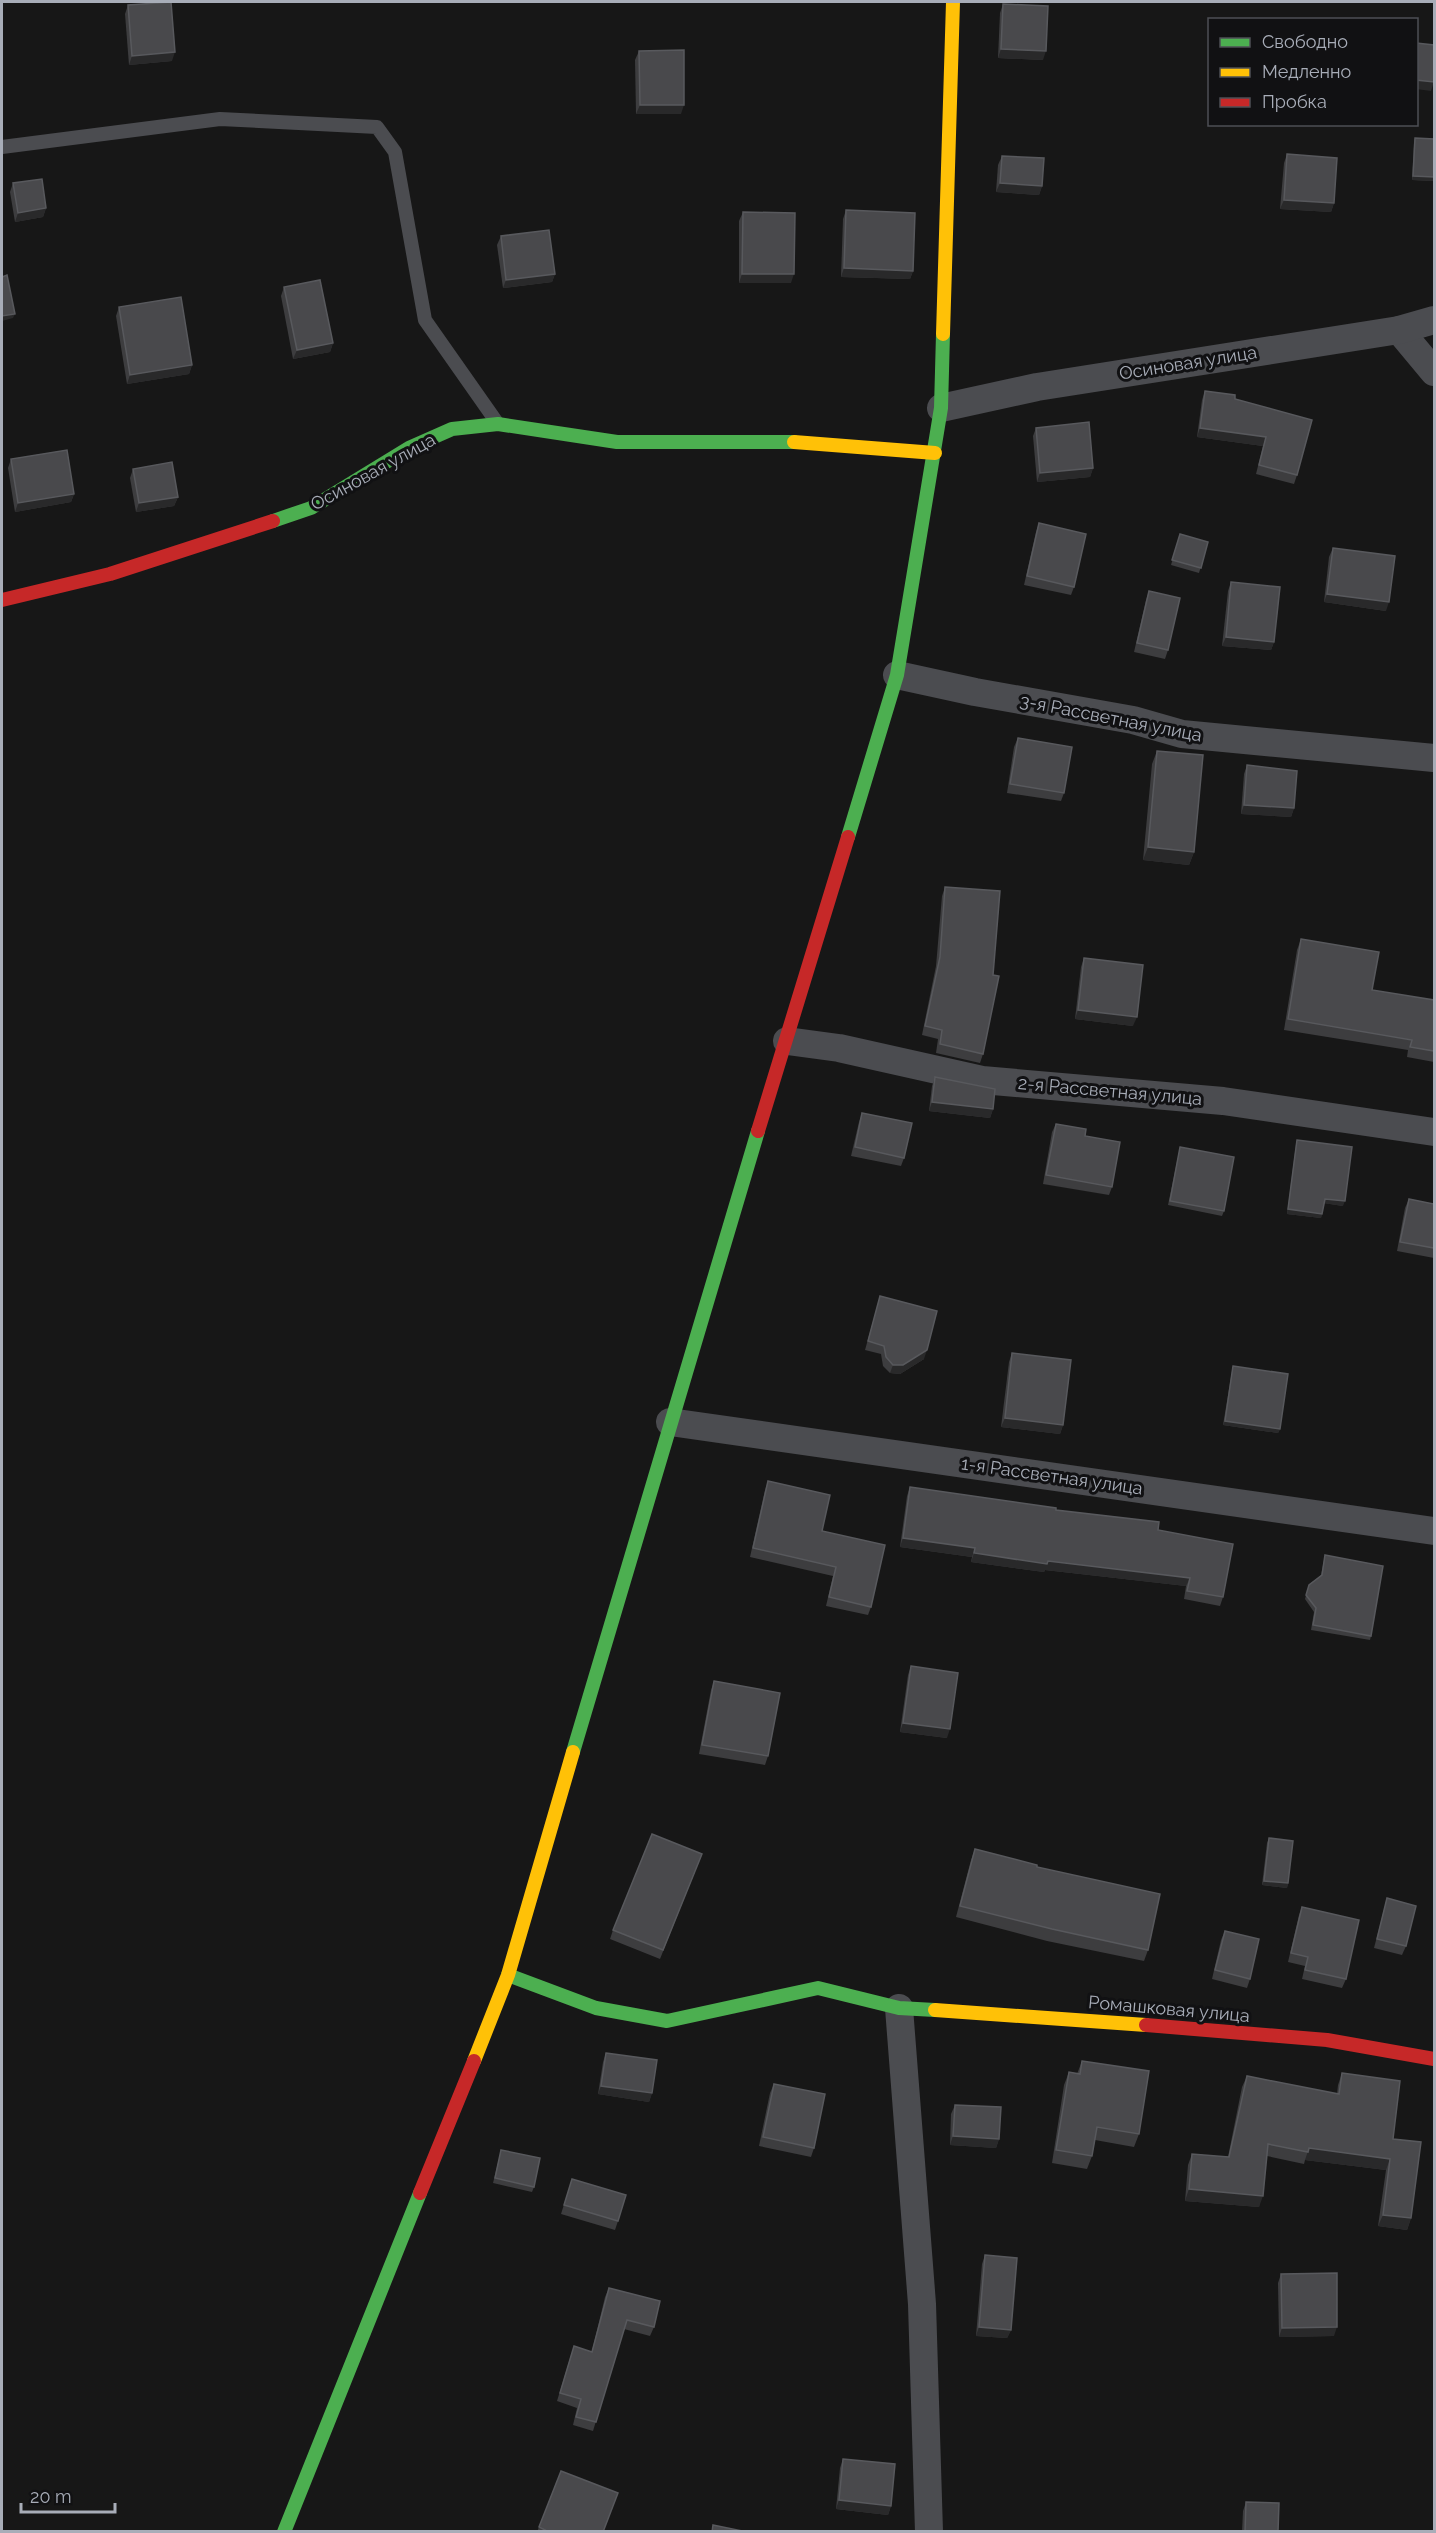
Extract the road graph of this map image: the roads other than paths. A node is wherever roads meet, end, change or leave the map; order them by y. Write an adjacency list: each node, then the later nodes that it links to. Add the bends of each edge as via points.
1 (953, 2): 6 (street)
2 (2, 147): 7 (lane, via 220,119 377,127 395,152 425,320)
3 (1434, 320): 4 (street, Осиновая улица)
4 (1399, 330): 5 (street); 6 (street, Осиновая улица, via 1037,387)
5 (1434, 372)
6 (941, 408): 8 (street)
7 (498, 424): 8 (street, Осиновая улица, via 617,442 794,442); 9 (street, Осиновая улица, via 452,429 409,448 311,508 110,574)
8 (935, 453): 10 (street)
9 (2, 600)
10 (897, 675): 11 (street, 3-я Рассветная улица, via 1132,720 1182,734); 12 (street)
11 (1434, 758)
12 (787, 1041): 13 (street, 2-я Рассветная улица, via 839,1048 982,1080 1223,1101); 14 (street)
13 (1434, 1132)
14 (670, 1422): 15 (street, 1-я Рассветная улица); 16 (street)
15 (1434, 1531)
16 (508, 1975): 17 (street, Ромашковая улица, via 596,2008 667,2021 818,1988); 19 (street)
17 (899, 2008): 18 (street, Ромашковая улица, via 1327,2040); 20 (street, via 922,2304)
18 (1434, 2059)
19 (284, 2532)
20 (929, 2532)

